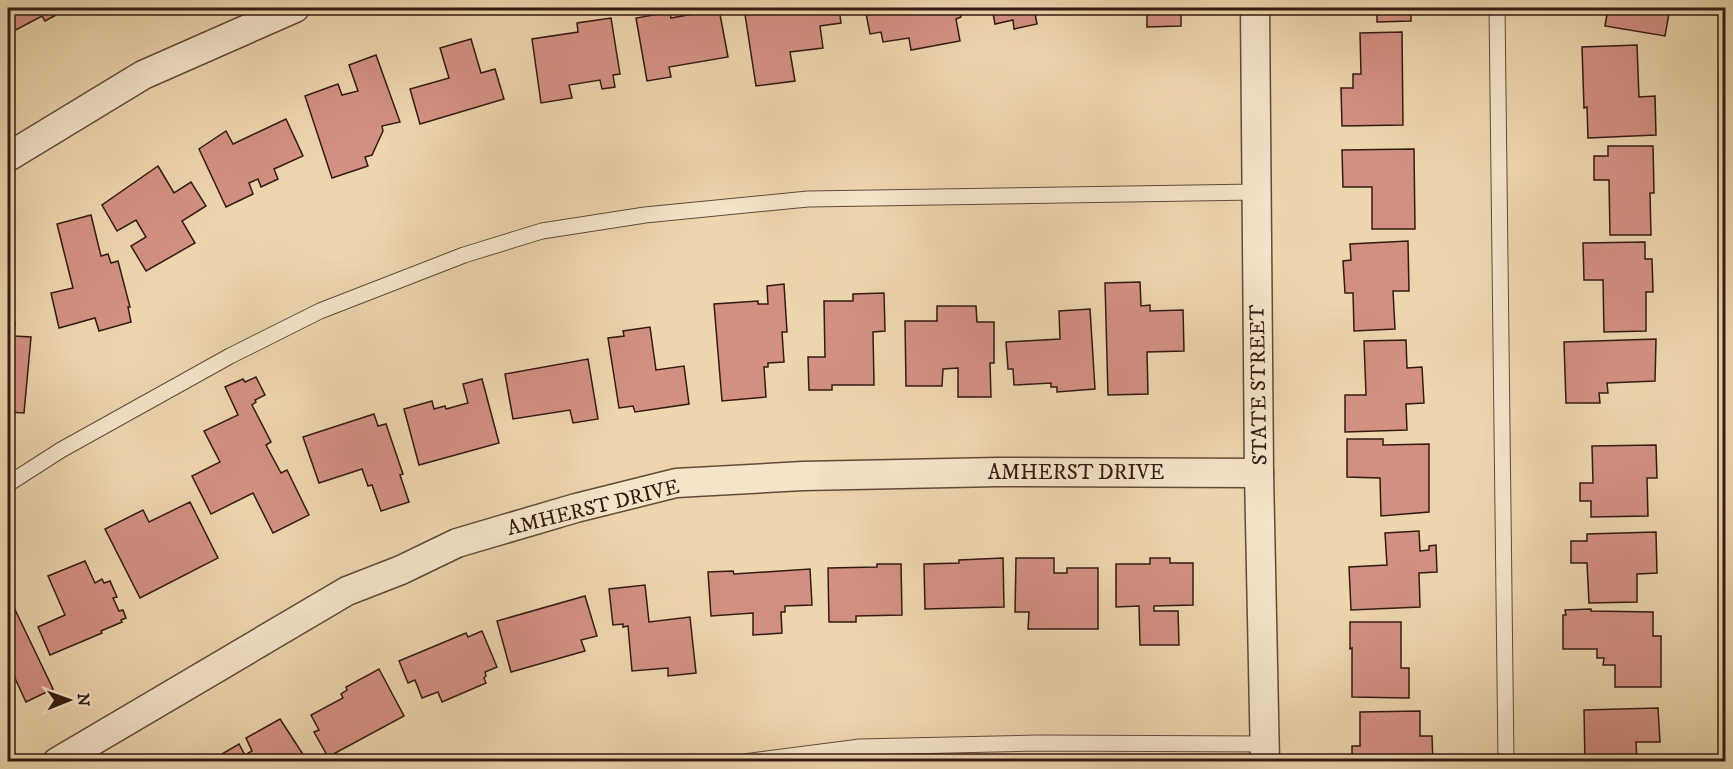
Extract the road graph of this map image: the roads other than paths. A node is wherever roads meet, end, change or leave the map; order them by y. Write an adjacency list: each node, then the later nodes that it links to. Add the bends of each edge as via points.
1 (295, 8): 4 (street, via 143,75)
2 (1255, 8): 5 (street, STATE STREET)
3 (1497, 8): 11 (lane)
4 (8, 158)
5 (1256, 192): 6 (street, STATE STREET); 7 (lane, via 808,199 645,215 542,231 464,255 320,310 61,450)
6 (1259, 473): 8 (street, STATE STREET); 9 (street, AMHERST DRIVE, via 987,472 676,483 457,543 347,591)
7 (8, 484)
8 (1265, 753): 10 (lane, via 1038,742 860,747)
9 (57, 762)
10 (744, 762)
11 (1506, 762)

